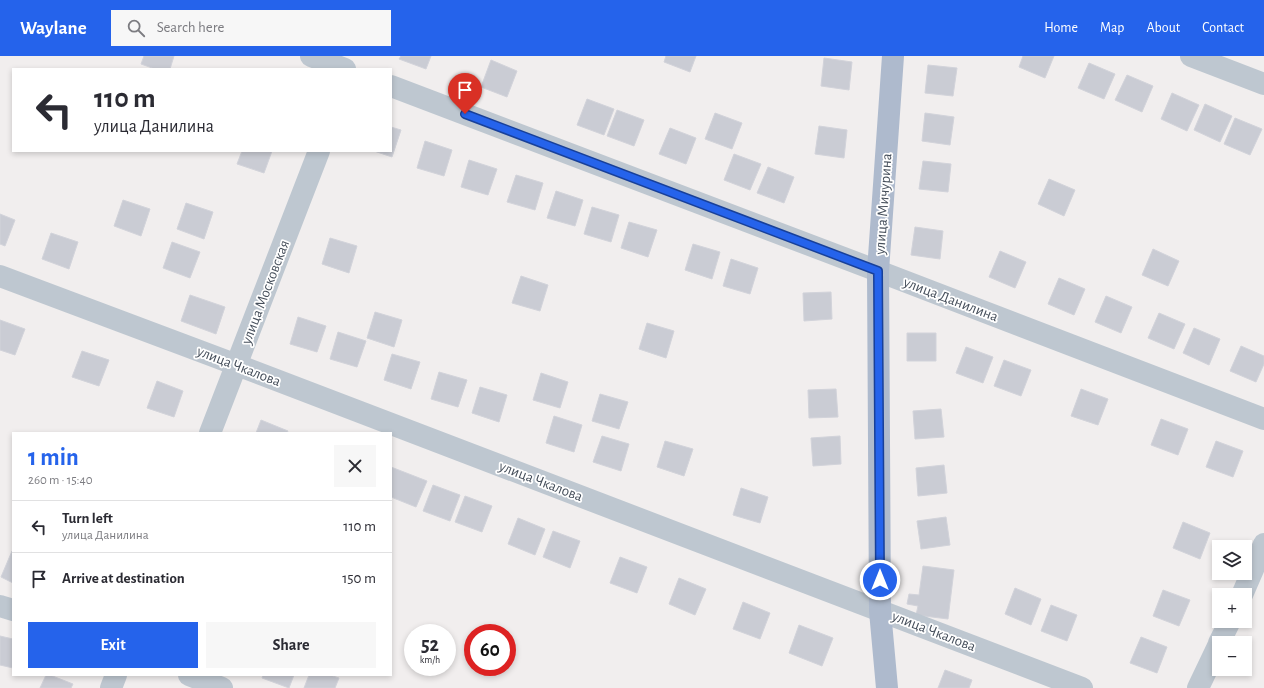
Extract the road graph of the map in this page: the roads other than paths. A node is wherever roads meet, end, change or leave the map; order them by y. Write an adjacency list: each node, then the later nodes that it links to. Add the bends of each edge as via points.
1 (311, 56): 5 (street)
2 (355, 56): 6 (street)
3 (893, 56): 10 (main road, улица Мичурина)
4 (1191, 56): 7 (street)
5 (342, 68)
6 (350, 68)
7 (1264, 84)
8 (392, 86): 10 (street, улица Данилина)
9 (319, 152): 12 (street, улица Московская)
10 (878, 271): 13 (street, улица Данилина); 19 (main road, улица Мичурина)
11 (0, 276): 12 (street, улица Чкалова)
12 (237, 365): 14 (street, улица Московская); 19 (street, улица Чкалова)
13 (1264, 419)
14 (210, 432)
15 (1264, 544): 16 (street)
16 (1245, 588)
17 (0, 606): 18 (street)
18 (12, 610)
19 (880, 611): 25 (main road, улица Мичурина); 26 (street, улица Чкалова)
20 (1212, 659): 27 (street)
21 (116, 676): 23 (street)
22 (192, 676): 24 (street)
23 (112, 688)
24 (222, 688)
25 (887, 688)
26 (1082, 688)
27 (1198, 688)

